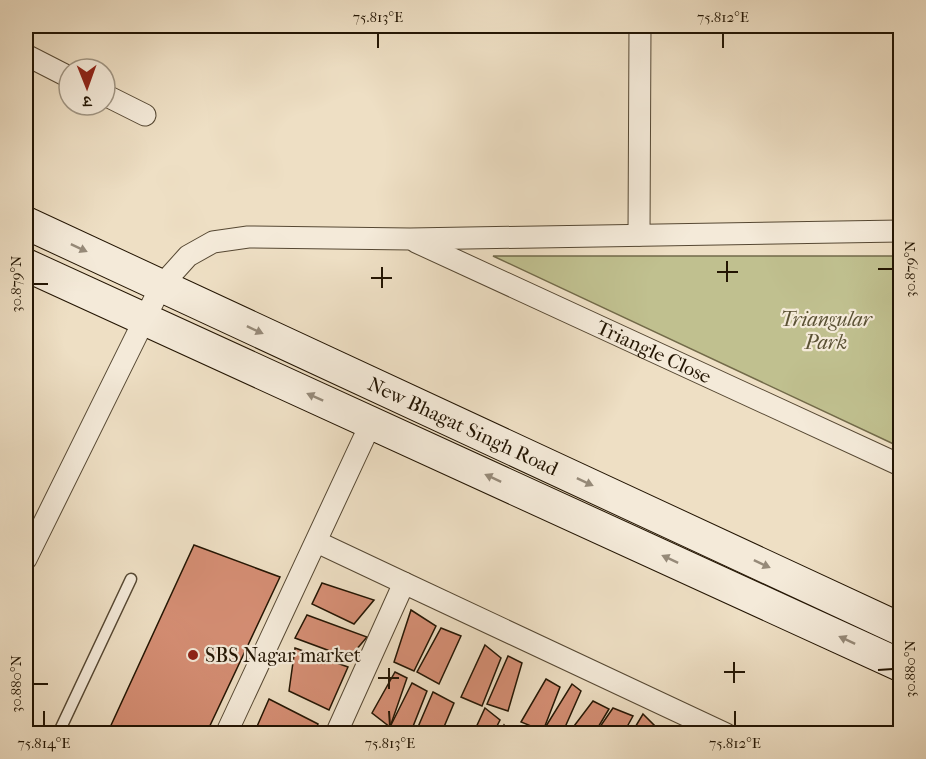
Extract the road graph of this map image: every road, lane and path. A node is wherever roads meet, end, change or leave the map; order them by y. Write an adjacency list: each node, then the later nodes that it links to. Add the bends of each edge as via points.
1 (640, 26): 8 (street)
2 (26, 55): 3 (street)
3 (57, 71)
4 (117, 101): 5 (street)
5 (145, 116)
6 (26, 223): 11 (street, New Bhagat Singh Road, one-way to 11)
7 (900, 231): 8 (street, Triangle Close)
8 (639, 235): 9 (street, Triangle Close)
9 (410, 239): 11 (street, Triangle Close, via 248,237 213,242 188,256); 15 (street, Triangle Close)
10 (26, 266): 12 (street, New Bhagat Singh Road)
11 (161, 286): 12 (street, Triangle Close); 13 (street, New Bhagat Singh Road, one-way to 13)
12 (144, 319): 14 (street, New Bhagat Singh Road, one-way to 12); 17 (street, Triangle Close)
13 (385, 390): 14 (street); 20 (street, New Bhagat Singh Road, one-way to 20)
14 (371, 423): 16 (street); 21 (street, New Bhagat Singh Road, one-way to 14)
15 (900, 465)
16 (317, 542): 19 (street); 23 (street)
17 (26, 559)
18 (130, 579): 22 (lane)
19 (404, 583): 24 (street); 25 (street)
20 (900, 628)
21 (900, 665)
22 (58, 734)
23 (226, 734)
24 (336, 734)
25 (726, 734)

